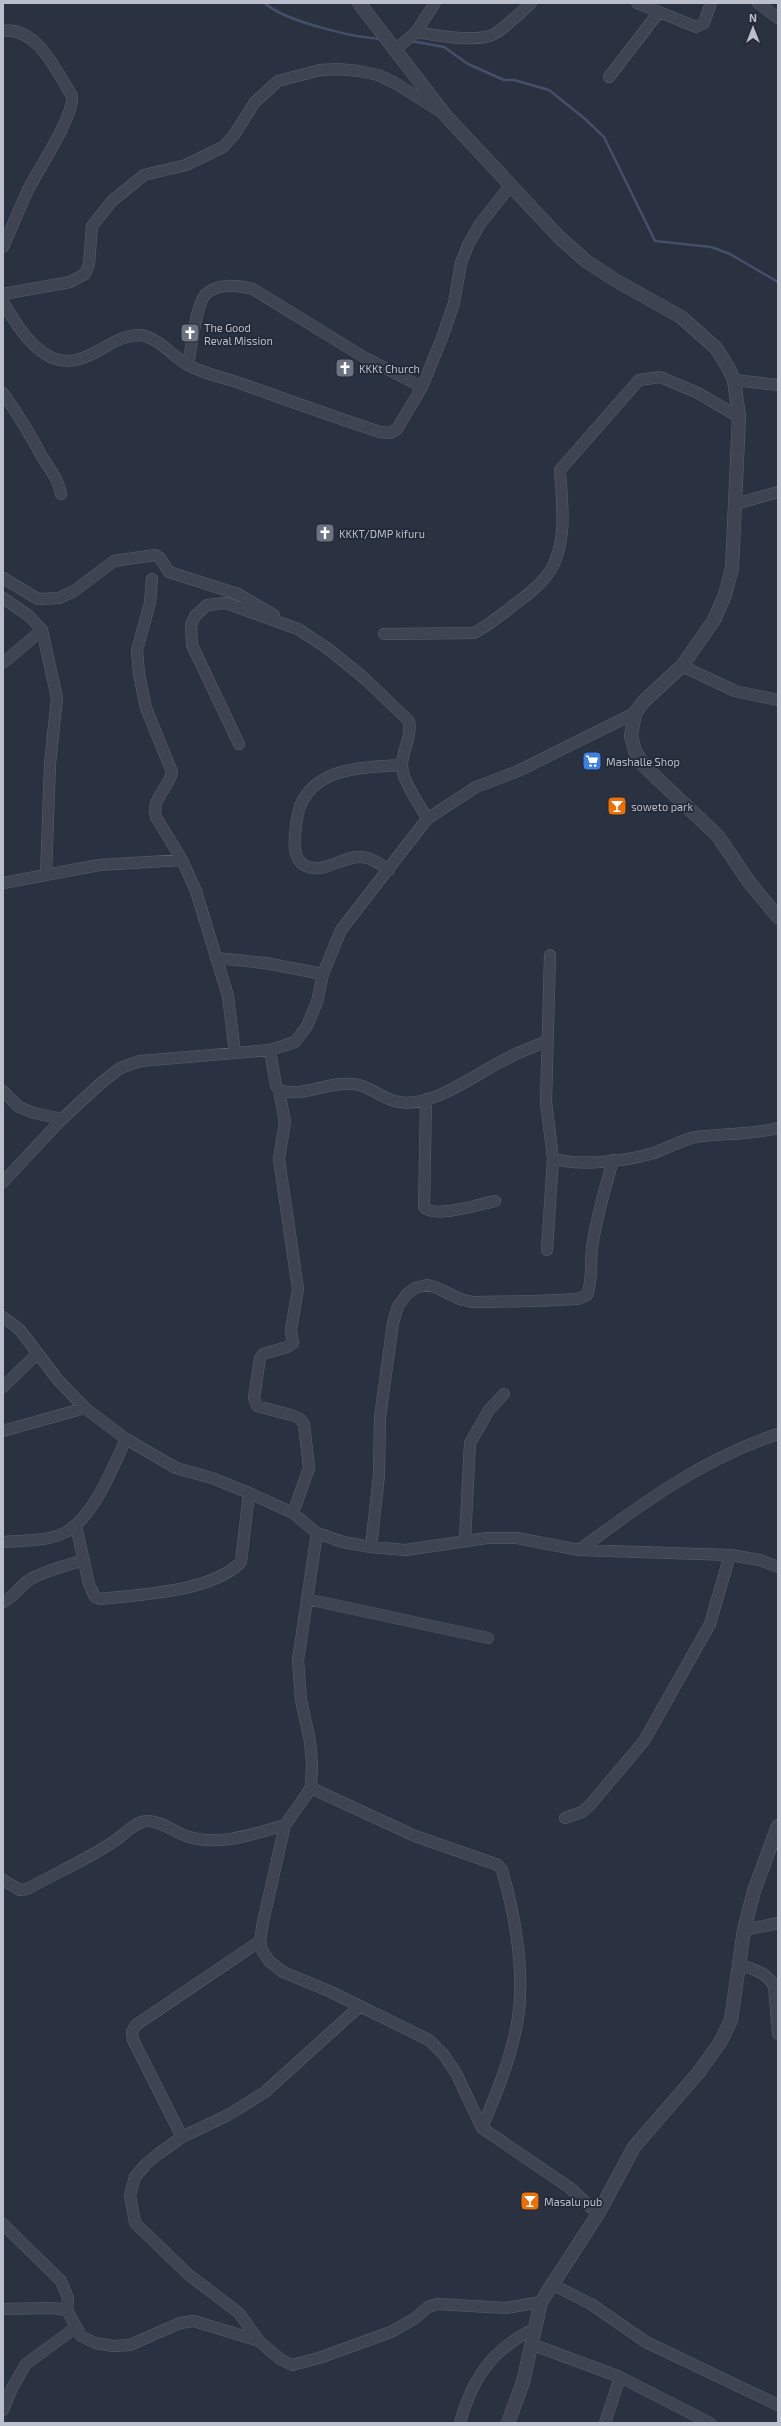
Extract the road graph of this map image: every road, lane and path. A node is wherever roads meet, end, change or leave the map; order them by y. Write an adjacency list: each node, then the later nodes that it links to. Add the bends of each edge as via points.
1 (359, 3): 11 (street)
2 (435, 3): 10 (street)
3 (531, 3): 10 (street, via 495,34 483,38)
4 (637, 3): 7 (street)
5 (711, 3): 7 (street, via 704,23 696,27)
6 (758, 3): 8 (street)
7 (659, 12): 12 (street)
8 (778, 18)
9 (3, 31): 15 (street, via 10,30 22,34 46,54 72,96 73,102 69,116 29,189)
10 (416, 32): 11 (street)
11 (394, 48): 13 (street)
12 (609, 77)
13 (446, 116): 14 (street); 16 (street, via 395,83 371,74 338,69 320,70 278,81 255,102 234,135 223,147 186,165 144,175 112,201 92,226 89,264 85,274 70,282)
14 (510, 186): 19 (street, via 586,261 643,297 681,317 716,348); 21 (street, via 480,224 468,245 456,281 454,303)
15 (3, 247)
16 (3, 294)
17 (3, 302): 18 (street, via 30,340 45,355 60,360 76,360 127,337 139,335 150,338)
18 (188, 365): 21 (street, via 380,432 390,433 397,429); 21 (street, via 200,304 206,294 233,285 253,289 325,335)
19 (734, 380): 20 (street); 23 (street)
20 (778, 385)
21 (422, 388)
22 (3, 393): 25 (street, via 57,479)
23 (739, 417): 26 (street); 32 (street, via 698,393 660,377 640,380 560,470 562,525 558,552 550,571 536,587 486,627 474,633)
24 (778, 492): 26 (street)
25 (60, 494)
26 (735, 504): 34 (street, via 732,568 725,595 714,620)
27 (3, 578): 30 (street, via 38,598 59,598 74,591 114,561 154,555 160,558 169,572 238,594)
28 (152, 579): 40 (street, via 150,603 137,650 146,708 172,772 156,800 154,810)
29 (3, 598): 31 (street, via 30,616)
30 (298, 629): 37 (street, via 226,603 207,605 195,616 191,625 192,645); 38 (street, via 339,658 409,721 411,730)
31 (42, 630): 33 (street); 42 (street, via 57,698 50,764)
32 (384, 634)
33 (3, 663)
34 (682, 666): 35 (street, via 735,691); 36 (street)
35 (778, 700)
36 (635, 713): 39 (street, via 518,771 476,787); 44 (street, via 631,736 644,766 718,836 749,882)
37 (238, 744)
38 (402, 765): 39 (street, via 406,780); 41 (street, via 362,767 323,780 302,802 295,836 295,852 298,859 310,867 322,868 364,857)
39 (428, 819): 41 (street)
40 (182, 860): 42 (street, via 99,864); 46 (street, via 196,891)
41 (389, 870): 47 (street, via 341,930)
42 (46, 875): 43 (street)
43 (3, 883)
44 (778, 917)
45 (550, 955): 48 (street)
46 (216, 958): 47 (street, via 265,963); 50 (street, via 228,996)
47 (323, 974): 49 (street, via 318,1002 307,1026 295,1042)
48 (547, 1041): 53 (street, via 508,1057 453,1088); 56 (street, via 546,1102)
49 (270, 1050): 50 (street); 51 (street, via 276,1086)
50 (235, 1053): 54 (street, via 140,1061 120,1068)
51 (279, 1090): 53 (street, via 298,1093 354,1084 400,1102); 70 (street, via 285,1122 279,1160 298,1289 291,1330 293,1343 263,1354 260,1358 254,1398 257,1406 295,1416 304,1424 309,1468)
52 (3, 1091): 54 (street, via 19,1107)
53 (426, 1099): 59 (street, via 424,1207 433,1212 446,1212)
54 (62, 1119): 58 (street)
55 (778, 1128): 57 (street, via 762,1132 694,1138 648,1154)
56 (552, 1158): 57 (street, via 561,1162); 60 (street)
57 (614, 1160): 75 (street, via 596,1225 587,1295 578,1299 472,1302 460,1299 435,1286 421,1286 407,1294 398,1306 393,1323 380,1417 379,1475)
58 (3, 1182)
59 (495, 1201)
60 (547, 1250)
61 (3, 1317): 62 (street, via 20,1330)
62 (38, 1353): 63 (street); 65 (street, via 58,1380)
63 (3, 1387)
64 (504, 1394): 73 (street, via 489,1410 470,1443)
65 (85, 1408): 66 (street); 68 (street)
66 (3, 1431)
67 (778, 1434): 76 (street, via 732,1450 667,1486)
68 (126, 1439): 69 (street, via 176,1468 212,1478); 71 (street, via 110,1474)
69 (249, 1493): 70 (street); 78 (street, via 241,1562 219,1577 190,1586 101,1599 91,1593)
70 (293, 1514): 72 (street)
71 (76, 1526): 74 (street, via 64,1534 48,1538); 78 (street)
72 (317, 1533): 75 (street, via 343,1542); 80 (street)
73 (465, 1540): 75 (street, via 406,1550); 76 (street, via 517,1538)
74 (3, 1542)
75 (371, 1547)
76 (579, 1550): 77 (street)
77 (730, 1555): 79 (street, via 760,1560); 84 (street, via 710,1624 644,1741 590,1805 582,1812)
78 (84, 1560): 81 (street, via 28,1581 10,1599)
79 (778, 1567)
80 (307, 1599): 82 (street); 83 (street, via 298,1660 301,1700 310,1741)
81 (3, 1602)
82 (488, 1638)
83 (311, 1788): 85 (street); 95 (street, via 415,1836 498,1865 502,1870 519,1959 518,2018 504,2075)
84 (565, 1818)
85 (285, 1825): 87 (street, via 247,1836 204,1840 146,1821 139,1823 114,1842 27,1889 20,1890); 90 (street)
86 (778, 1826): 89 (street, via 754,1892)
87 (3, 1880)
88 (778, 1923): 89 (street)
89 (744, 1930): 91 (street)
90 (260, 1941): 93 (street, via 269,1961 282,1972); 96 (street, via 136,2025 132,2032 133,2040)
91 (738, 1964): 92 (street, via 765,1974); 97 (street, via 731,2020 721,2041 699,2072 634,2148)
92 (776, 1987): 94 (street)
93 (360, 2006): 95 (street, via 429,2040 444,2055 456,2073); 96 (street, via 265,2092 228,2115)
94 (778, 2034)
95 (482, 2128): 97 (street, via 570,2188)
96 (182, 2137): 105 (street, via 152,2159 136,2177 130,2195 135,2223 189,2275 239,2313)
97 (598, 2214): 99 (street)
98 (3, 2224): 102 (street, via 61,2281 68,2298)
99 (551, 2284): 100 (street); 108 (street, via 591,2304 646,2342)
100 (541, 2302): 104 (street); 105 (street, via 506,2308 437,2304 428,2307 414,2319 391,2332 298,2365 280,2359)
101 (3, 2309): 102 (street)
102 (67, 2310): 103 (street)
103 (75, 2328): 105 (street, via 87,2340 113,2346 130,2345 180,2323 194,2321); 109 (street, via 26,2364)
104 (534, 2329): 106 (street); 110 (street, via 520,2336 488,2364 469,2392)
105 (259, 2341)
106 (531, 2344): 107 (street); 111 (street, via 523,2382)
107 (620, 2377): 112 (street); 113 (street)
108 (778, 2405)
109 (3, 2410)
110 (460, 2423)
111 (508, 2423)
112 (604, 2423)
113 (710, 2423)

